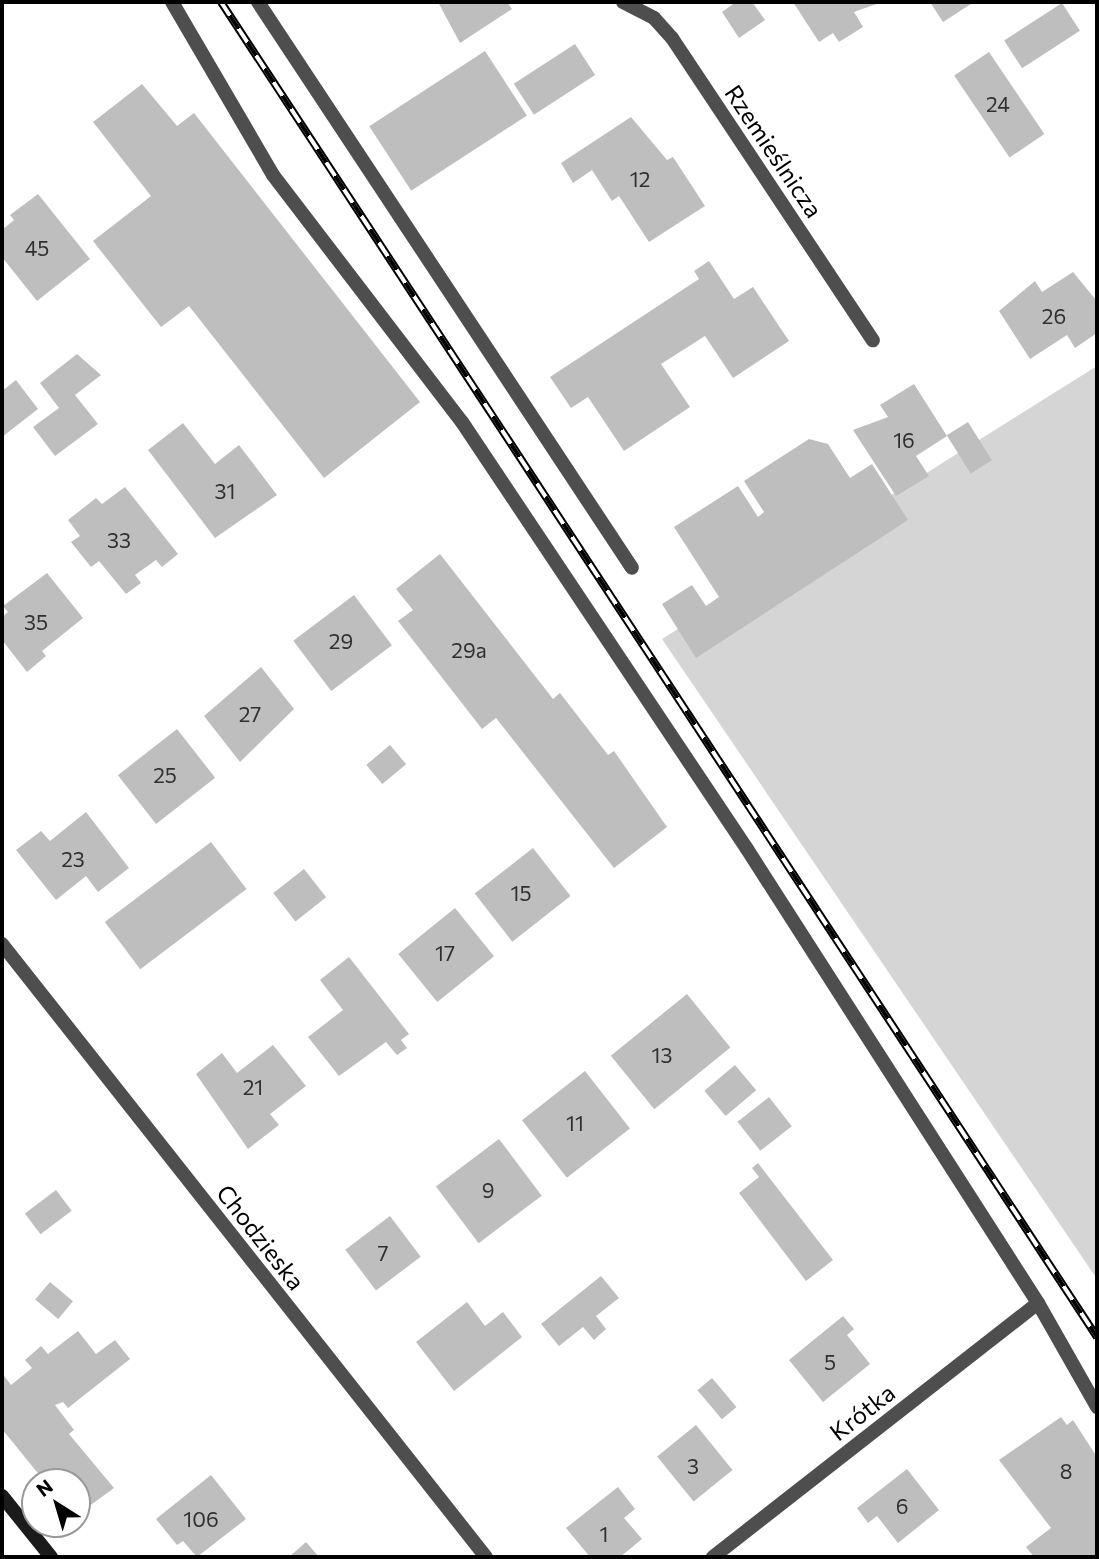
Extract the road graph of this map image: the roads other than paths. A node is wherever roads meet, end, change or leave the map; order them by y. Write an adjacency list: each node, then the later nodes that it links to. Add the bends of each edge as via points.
1 (172, 2): 8 (street, via 272,175 462,422 747,849)
2 (258, 2): 6 (street)
3 (623, 2): 4 (street, Rzemieślnicza)
4 (644, 5): 5 (street, Rzemieślnicza, via 672,38)
5 (873, 340)
6 (632, 568)
7 (2, 944): 12 (street, Chodzieska)
8 (1038, 1303): 9 (street); 13 (street, Krótka)
9 (1097, 1407)
10 (2, 1496): 11 (main road)
11 (51, 1557)
12 (486, 1557)
13 (713, 1557)

